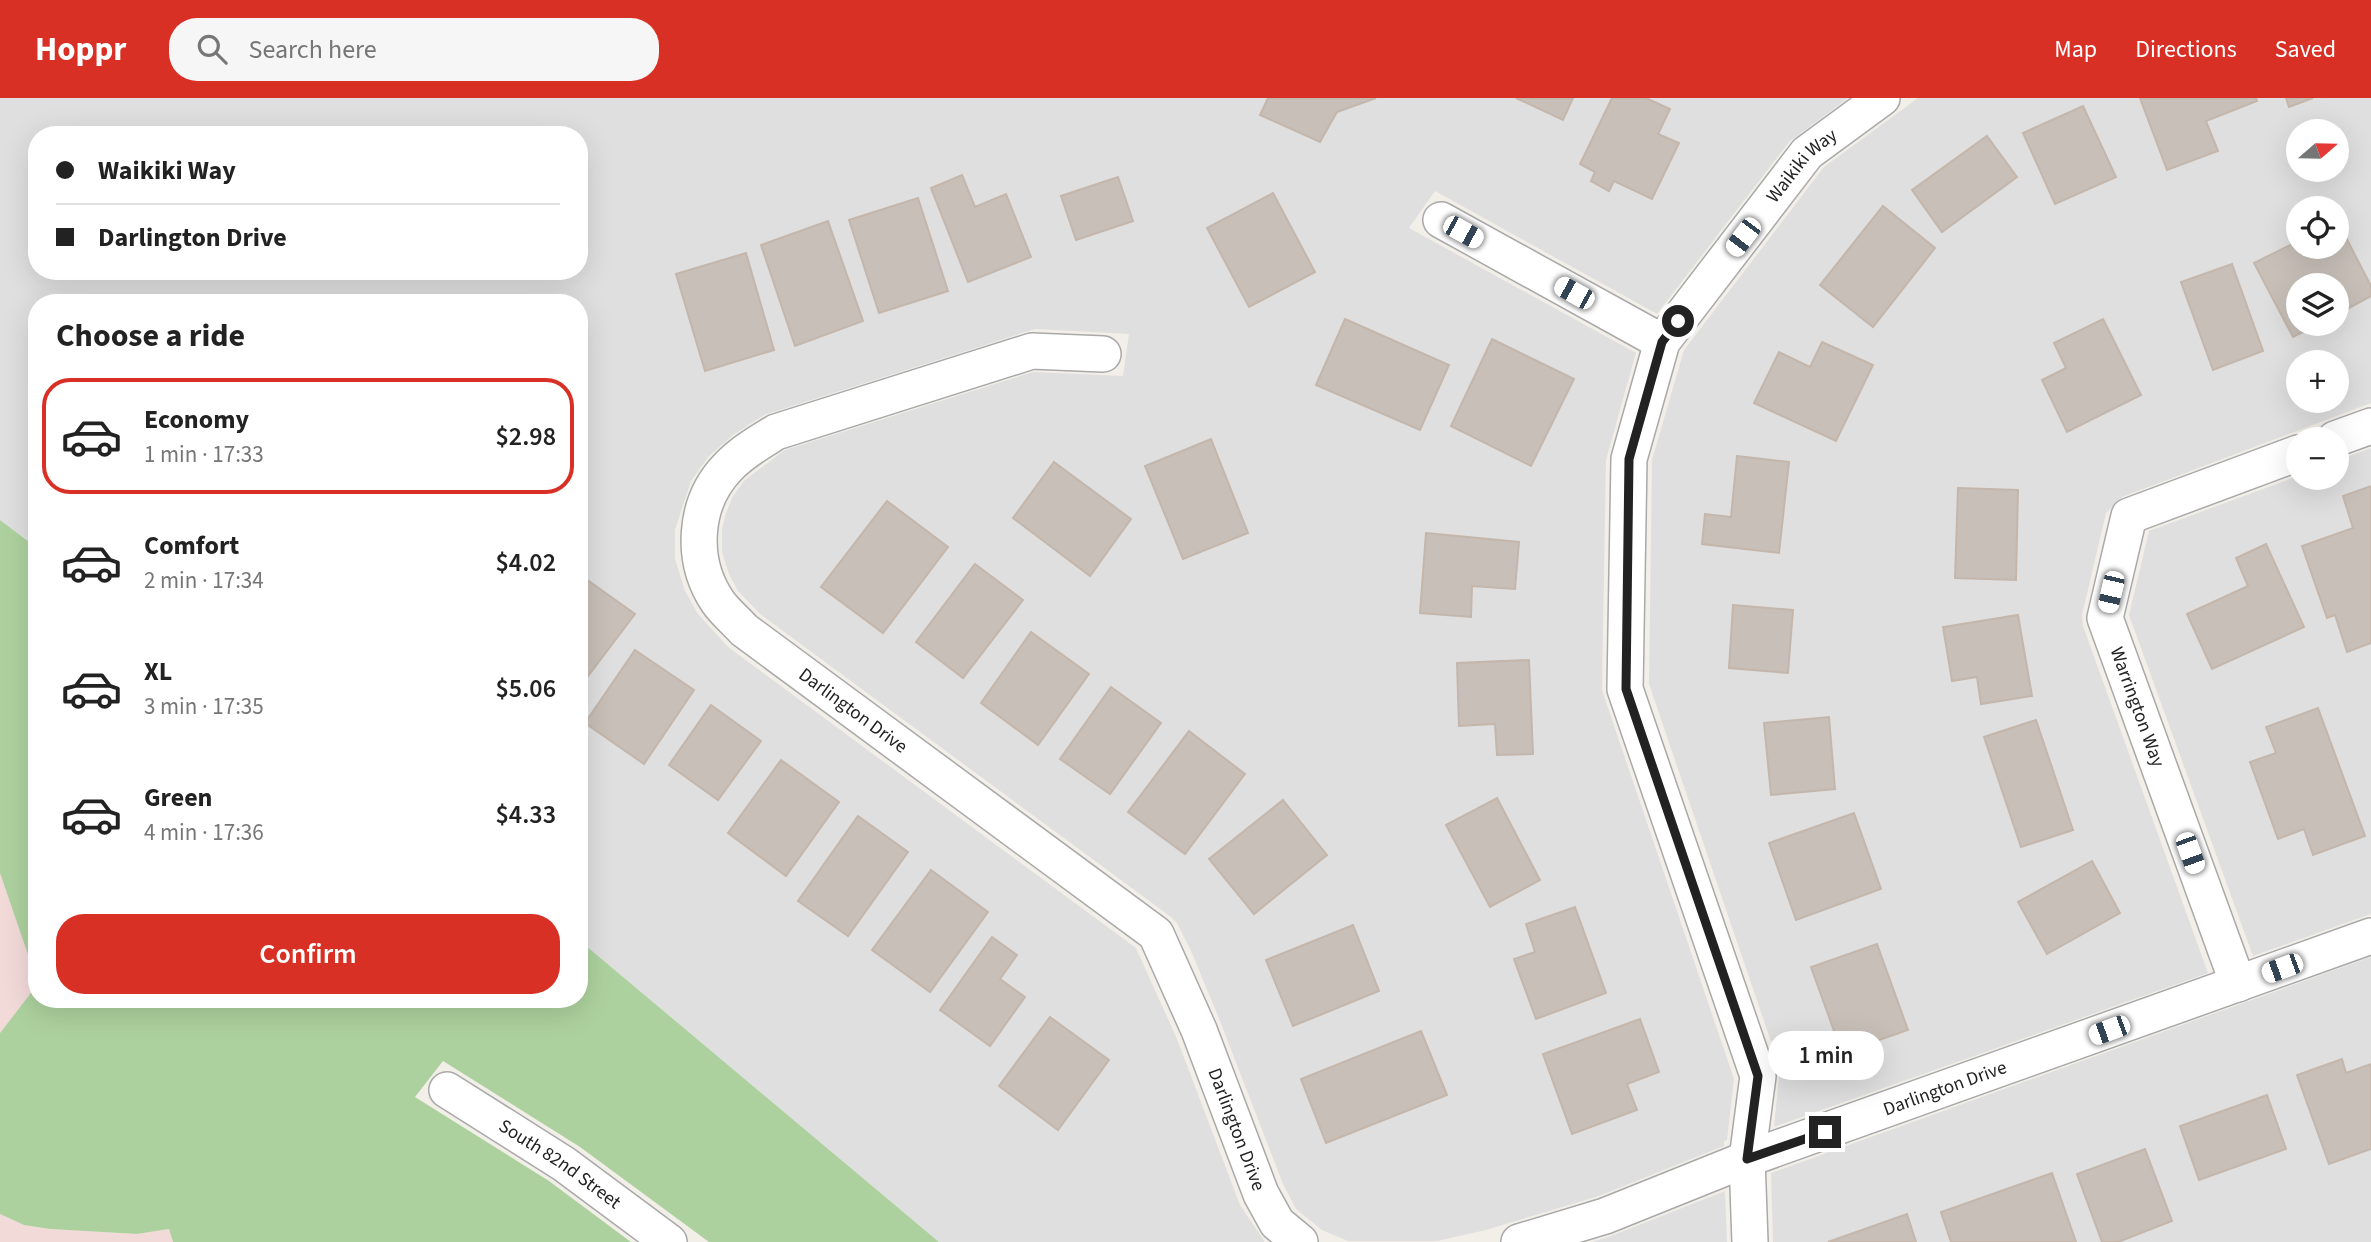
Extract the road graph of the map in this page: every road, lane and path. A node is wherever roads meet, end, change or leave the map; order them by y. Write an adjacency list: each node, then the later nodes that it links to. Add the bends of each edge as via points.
1 (1882, 98): 3 (street, Waikiki Way, via 1807,153)
2 (1441, 220): 3 (street)
3 (1662, 342): 11 (street, Waikiki Way, via 1629,459 1626,689 1758,1076)
4 (1102, 354): 13 (street, Darlington Drive, via 1032,351 776,432 747,450 713,486 698,528 699,557 719,604 744,630 1156,934 1199,1030 1261,1194 1277,1223)
5 (2371, 426): 6 (street)
6 (2349, 434)
7 (2286, 457): 9 (street, Warrington Way, via 2129,516 2105,618)
8 (2371, 936): 9 (street, Darlington Drive)
9 (2238, 984): 11 (street, Darlington Drive)
10 (447, 1090): 12 (street, South 82nd Street, via 564,1164)
11 (1747, 1159): 14 (street, Darlington Drive, via 1605,1216); 15 (street, Waikiki Way)
12 (670, 1242)
13 (1300, 1242)
14 (1519, 1242)
15 (1750, 1242)

